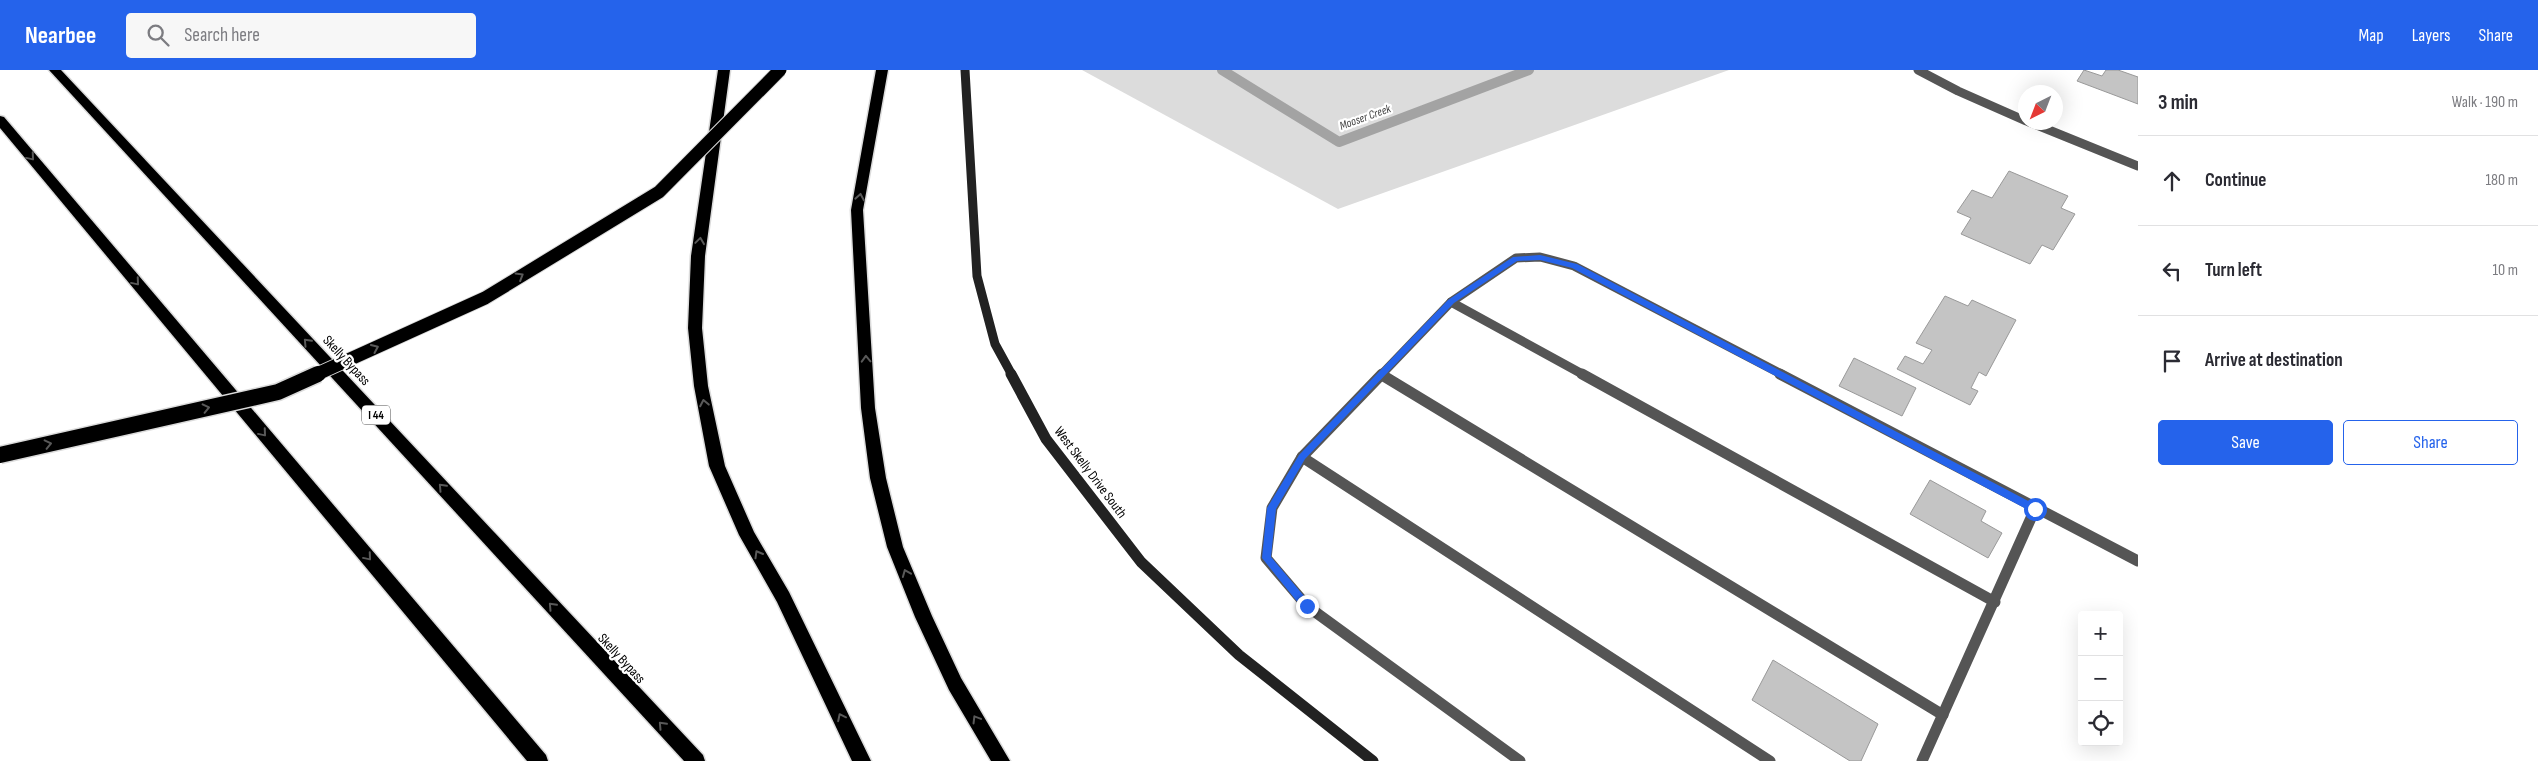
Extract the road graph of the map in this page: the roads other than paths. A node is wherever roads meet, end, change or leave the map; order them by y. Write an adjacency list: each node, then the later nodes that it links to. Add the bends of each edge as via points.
1 (56, 70): 22 (highway, Skelly Bypass / I 44, one-way to 1)
2 (724, 70): 23 (highway, one-way to 2, via 783,596 747,535 715,457 701,386 695,328 698,256)
3 (780, 70): 15 (highway, one-way to 3, bridge, via 278,392 485,298 659,192)
4 (882, 70): 24 (highway, one-way to 4, via 956,684 924,617 895,547 878,478 868,408 858,210)
5 (965, 70): 25 (street, West Skelly Drive South, via 977,276 995,344 1046,439 1141,562 1239,655)
6 (1918, 70): 7 (lane)
7 (2018, 117)
8 (0, 120): 11 (highway)
9 (0, 128): 11 (highway)
10 (2049, 130): 12 (lane)
11 (15, 138): 21 (highway, one-way to 21)
12 (2138, 166)
13 (1451, 302): 14 (lane); 17 (lane, via 1516,258 1540,257 1574,266); 19 (lane)
14 (1382, 375): 16 (lane); 20 (lane)
15 (0, 455)
16 (1302, 457): 26 (lane, via 1272,508 1266,558 1307,606); 27 (lane)
17 (2035, 509): 18 (lane); 19 (lane)
18 (2138, 561)
19 (1995, 602): 20 (lane)
20 (1942, 715): 28 (lane)
21 (539, 761)
22 (696, 761)
23 (862, 761)
24 (1001, 761)
25 (1373, 761)
26 (1520, 761)
27 (1770, 761)
28 (1922, 761)

